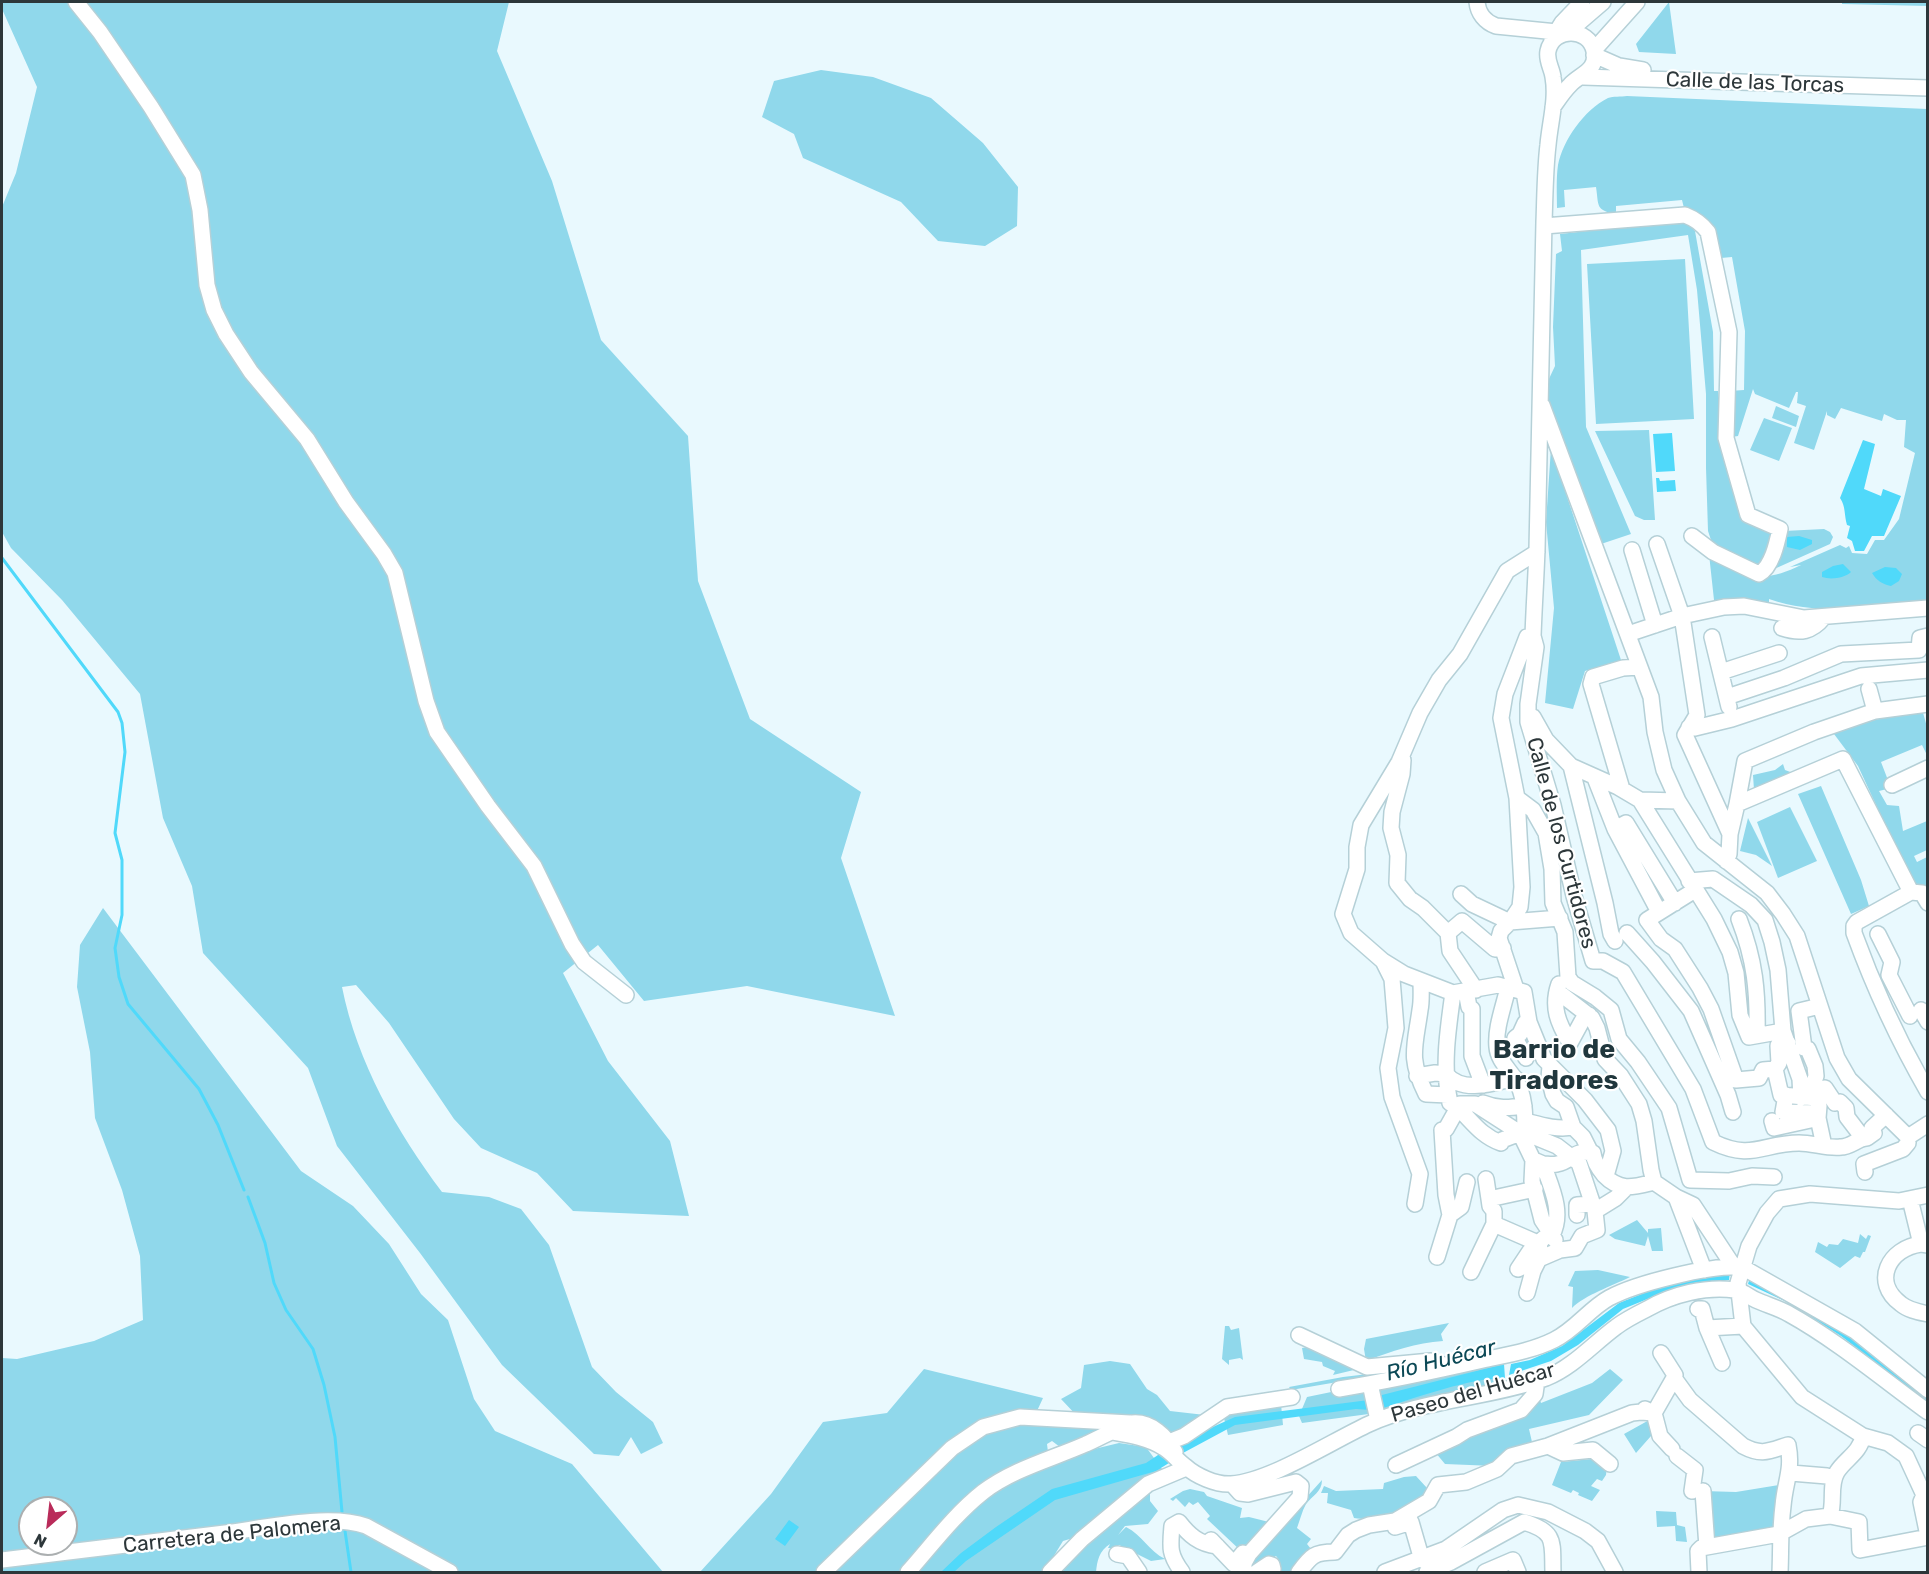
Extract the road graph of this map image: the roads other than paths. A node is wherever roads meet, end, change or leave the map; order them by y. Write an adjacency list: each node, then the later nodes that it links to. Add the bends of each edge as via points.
1 (76, 2): 73 (street, via 194,175 207,285 226,334 250,372 307,439 395,573 437,732 534,866 584,962)
2 (1477, 2): 7 (street, via 1481,15 1490,24)
3 (1582, 2): 7 (street)
4 (1603, 2): 7 (street)
5 (1637, 2): 6 (street)
6 (1615, 28): 8 (street); 9 (street, via 1615,56)
7 (1556, 39): 8 (street, via 1577,33 1586,38); 10 (street, via 1547,59)
8 (1594, 52): 9 (street, via 1613,64); 11 (street, via 1591,69)
9 (1629, 68): 12 (street)
10 (1552, 71): 11 (street, via 1563,79); 14 (street)
11 (1580, 78): 13 (street, Calle de las Torcas); 14 (street, via 1570,84)
12 (1928, 79)
13 (1928, 88)
14 (1553, 107): 15 (street)
15 (1544, 226): 16 (street); 17 (street, via 1685,215 1702,224 1707,232 1729,332 1726,438 1748,515 1780,529 1775,548 1759,574 1713,552)
16 (1540, 398): 20 (street); 26 (street)
17 (1692, 536)
18 (1657, 544): 22 (street)
19 (1632, 550): 24 (street)
20 (1537, 552): 27 (street); 41 (street, via 1507,571 1460,654 1420,713)
21 (1918, 613): 23 (street)
22 (1682, 616): 23 (street, via 1744,606); 24 (street); 40 (street, via 1697,715)
23 (1824, 618): 25 (street, via 1808,631)
24 (1655, 625): 26 (street)
25 (1782, 628)
26 (1628, 634): 31 (street)
27 (1533, 636): 36 (street, via 1536,648); 47 (street, via 1527,637 1505,694 1501,718)
28 (1712, 637): 33 (street)
29 (1924, 637): 35 (street, via 1919,650 1841,654)
30 (1779, 653): 33 (street)
31 (1639, 667): 46 (street, via 1593,677 1591,684); 49 (street, via 1651,698 1664,770)
32 (1928, 670): 39 (street, via 1861,676)
33 (1721, 672): 35 (street)
34 (1869, 689): 38 (street)
35 (1727, 697): 39 (street)
36 (1528, 704): 42 (street, via 1546,740); 105 (street, Calle de los Curtidores, via 1528,723 1593,961 1603,961 1623,972 1693,1089 1713,1142 1728,1149 1752,1152 1799,1143)
37 (1928, 704): 38 (street)
38 (1875, 711): 50 (street, via 1745,762)
39 (1732, 719): 40 (street)
40 (1689, 727): 52 (street, via 1684,735)
41 (1403, 755): 64 (street, via 1391,828 1398,855 1397,883); 67 (street, via 1361,825 1357,869 1343,914 1351,933)
42 (1571, 766): 44 (street); 95 (street, via 1611,934 1621,937 1653,962 1691,1011)
43 (1928, 768): 45 (street)
44 (1595, 778): 46 (street); 51 (street)
45 (1892, 785)
46 (1622, 789): 48 (street)
47 (1517, 798): 60 (street, via 1537,814 1546,833 1553,903); 62 (street, via 1522,896 1518,912)
48 (1640, 800): 49 (street); 54 (street)
49 (1678, 801): 53 (street, via 1704,843)
50 (1737, 804): 52 (street); 56 (street, via 1843,759)
51 (1615, 829): 57 (street, via 1626,824); 59 (street)
52 (1730, 834): 53 (street)
53 (1726, 861): 74 (street, via 1767,893 1783,914 1797,936)
54 (1692, 886): 57 (street); 58 (street, via 1713,879); 63 (street)
55 (1461, 894): 62 (street, via 1472,904)
56 (1922, 894): 90 (street, via 1857,922 1854,933 1872,984)
57 (1675, 903): 59 (street)
58 (1754, 908): 61 (street); 80 (street, via 1765,920 1772,942)
59 (1653, 916): 84 (street, via 1661,939 1675,949 1711,1009 1736,1080 1759,1078 1763,1070)
60 (1560, 918): 62 (street); 68 (street, via 1565,932)
61 (1739, 919): 63 (street); 79 (street, via 1754,968)
62 (1510, 922): 66 (street, via 1500,933)
63 (1720, 932): 79 (street, via 1736,973 1740,1015 1749,1037)
64 (1448, 933): 66 (street, via 1462,921 1495,949); 71 (street, via 1450,951)
65 (1878, 934): 77 (street, via 1892,962 1889,975)
66 (1503, 948): 70 (street)
67 (1383, 961): 69 (street); 123 (street, via 1392,979 1396,1028 1388,1068 1392,1097 1420,1174)
68 (1568, 977): 72 (street, via 1560,982); 81 (street, via 1611,1010)
69 (1421, 981): 71 (street); 87 (street, via 1413,1054)
70 (1515, 989): 71 (street, via 1498,986); 78 (street, via 1524,992); 88 (street, via 1498,1030 1497,1048)
71 (1465, 991): 85 (street, via 1446,1036); 89 (street, via 1472,1009 1472,1056)
72 (1557, 991): 76 (street); 76 (street, via 1555,1010 1570,1042)
73 (626, 995)
74 (1820, 1006): 75 (street); 97 (street, via 1837,1058 1849,1079)
75 (1799, 1011): 80 (street); 92 (street, via 1804,1048 1815,1066)
76 (1589, 1016): 86 (street, via 1597,1028 1605,1059)
77 (1920, 1016)
78 (1529, 1022): 82 (street, via 1515,1038); 83 (street)
79 (1757, 1035): 80 (street)
80 (1786, 1037): 84 (street, via 1778,1046 1779,1063); 92 (street)
81 (1619, 1039): 86 (street); 114 (street, via 1669,1108)
82 (1526, 1058)
83 (1550, 1066): 101 (street, via 1551,1089 1557,1101 1566,1107); 110 (street, via 1585,1100 1608,1130 1613,1151)
84 (1775, 1069): 92 (street, via 1781,1095)
85 (1446, 1074): 87 (street); 89 (street, via 1467,1085); 91 (street)
86 (1621, 1076): 116 (street, via 1642,1112 1651,1170)
87 (1418, 1077): 91 (street, via 1426,1094)
88 (1515, 1078): 89 (street); 99 (street, via 1521,1090)
89 (1483, 1085)
90 (1928, 1092)
91 (1448, 1095): 94 (street)
92 (1811, 1102): 98 (street, via 1774,1128); 102 (street, via 1840,1102 1847,1117); 105 (street)
93 (1475, 1104): 94 (street, via 1460,1104); 96 (street); 99 (street, via 1505,1109)
94 (1455, 1111): 104 (street, via 1477,1130); 125 (street, via 1441,1137)
95 (1733, 1112)
96 (1489, 1114): 99 (street); 104 (street)
97 (1886, 1115): 102 (street, Calle de los Curtidores); 103 (street)
98 (1772, 1121)
99 (1523, 1123): 101 (street); 104 (street); 107 (street); 108 (street)
100 (1928, 1124): 103 (street)
101 (1573, 1127): 106 (street)
102 (1866, 1129): 105 (street, Calle de los Curtidores, via 1843,1148)
103 (1908, 1137): 109 (street, via 1903,1149 1864,1164)
104 (1504, 1144)
105 (1824, 1146)
106 (1591, 1153): 107 (street); 110 (street)
107 (1570, 1156): 108 (street, via 1560,1164); 111 (street, via 1579,1164)
108 (1538, 1162): 118 (street, via 1532,1181); 128 (street, via 1556,1201 1556,1229)
109 (1864, 1172)
110 (1604, 1175): 111 (street); 117 (street, via 1610,1182)
111 (1582, 1177): 124 (street)
112 (1774, 1177): 114 (street)
113 (1486, 1179): 121 (street)
114 (1690, 1180): 116 (street)
115 (1467, 1182): 125 (street, via 1461,1207)
116 (1658, 1184): 117 (street); 120 (street)
117 (1627, 1187): 124 (street, via 1616,1198)
118 (1534, 1189): 121 (street); 128 (street)
119 (1928, 1193): 122 (street)
120 (1676, 1197): 132 (street, via 1693,1205); 133 (street)
121 (1489, 1199): 127 (street)
122 (1910, 1199): 129 (street); 132 (street, via 1810,1194 1779,1199 1761,1222)
123 (1415, 1204)
124 (1593, 1207): 126 (street, via 1577,1205); 130 (street, via 1597,1230 1582,1236 1575,1248)
125 (1450, 1215): 131 (street)
126 (1577, 1215)
127 (1494, 1224): 128 (street); 134 (street)
128 (1545, 1242): 130 (street); 130 (street); 136 (street)
129 (1924, 1244): 138 (street, via 1898,1253 1888,1267 1886,1280 1900,1304)
130 (1557, 1252)
131 (1437, 1257)
132 (1738, 1267): 133 (street, Paseo del Huécar); 135 (street); 147 (street, via 1855,1331)
133 (1706, 1270): 144 (street, Paseo del Huécar, via 1642,1285 1607,1299 1554,1340)
134 (1471, 1272)
135 (1738, 1286): 139 (street); 146 (street, Paseo del Huécar, via 1693,1292 1650,1307 1617,1326 1570,1364); 153 (street, via 1753,1299 1789,1314)
136 (1527, 1293)
137 (1698, 1309): 140 (street, via 1702,1308)
138 (1928, 1314)
139 (1743, 1326): 140 (street); 151 (street)
140 (1707, 1328): 143 (street)
141 (1299, 1335): 144 (street, via 1367,1367 1431,1361)
142 (1660, 1352): 145 (street)
143 (1722, 1363)
144 (1451, 1368): 148 (street, Paseo del Huécar)
145 (1677, 1373): 154 (street); 165 (street, via 1690,1400 1743,1446 1763,1453 1788,1445)
146 (1537, 1380): 155 (street, Paseo del Huécar); 164 (street, via 1535,1394 1521,1410 1467,1430)
147 (1926, 1387)
148 (1371, 1388): 149 (street, Paseo del Huécar); 155 (street)
149 (1339, 1389)
150 (1292, 1396): 160 (street, via 1227,1407)
151 (1802, 1397): 152 (street); 159 (street)
152 (1842, 1409)
153 (1928, 1412)
154 (1654, 1413): 156 (street, via 1638,1405); 161 (street, via 1632,1413); 173 (street, via 1660,1436 1695,1470)
155 (1377, 1417): 167 (street, Paseo del Huécar, via 1278,1470)
156 (1609, 1420)
157 (1130, 1423): 158 (street); 160 (street, via 1154,1429); 181 (street, via 1020,1417 983,1427 952,1448)
158 (1112, 1432): 160 (street); 182 (street, via 994,1484 964,1510)
159 (1863, 1436): 166 (street, via 1861,1445); 168 (street, via 1888,1443 1906,1456)
160 (1166, 1445): 163 (street)
161 (1548, 1446): 162 (street, via 1563,1453 1593,1450); 171 (street, via 1511,1456 1497,1469 1466,1482 1438,1485 1428,1501 1395,1521 1370,1525)
162 (1610, 1464)
163 (1184, 1465): 167 (street, via 1208,1479); 183 (street, via 1148,1484 1082,1539)
164 (1396, 1465)
165 (1788, 1478): 166 (street); 170 (street)
166 (1830, 1479): 169 (street)
167 (1232, 1484): 175 (street, via 1239,1493 1248,1494 1296,1482 1301,1486 1300,1497)
168 (1926, 1494): 172 (street, via 1921,1503)
169 (1830, 1516): 170 (street, via 1806,1519); 172 (street, via 1859,1522 1864,1539 1860,1550)
170 (1782, 1533): 173 (street); 194 (street)
171 (1348, 1535): 178 (street, via 1372,1534 1411,1522); 188 (street, via 1335,1551 1312,1556)
172 (1928, 1537)
173 (1704, 1548): 193 (street, via 1698,1551)
174 (1117, 1554): 184 (street, via 1128,1556)
175 (1249, 1554): 177 (street, via 1243,1553 1234,1564 1212,1541 1208,1545 1191,1536 1179,1521 1172,1526 1170,1550); 185 (street)
176 (2, 1560): 180 (street, Carretera de Palomera, via 332,1521 366,1526)
177 (1178, 1566)
178 (1424, 1566): 189 (street); 191 (street, via 1451,1562 1524,1522 1542,1527 1552,1538); 192 (street, via 1503,1510 1518,1505 1572,1523 1595,1538)
179 (1515, 1566): 190 (street)
180 (450, 1572)
181 (824, 1572)
182 (908, 1572)
183 (1050, 1572)
184 (1139, 1572)
185 (1244, 1572)
186 (1257, 1572): 187 (street, via 1269,1564 1273,1569)
187 (1270, 1572)
188 (1299, 1572)
189 (1385, 1572)
190 (1485, 1572)
191 (1553, 1572)
192 (1615, 1572)
193 (1699, 1572)
194 (1780, 1572)

